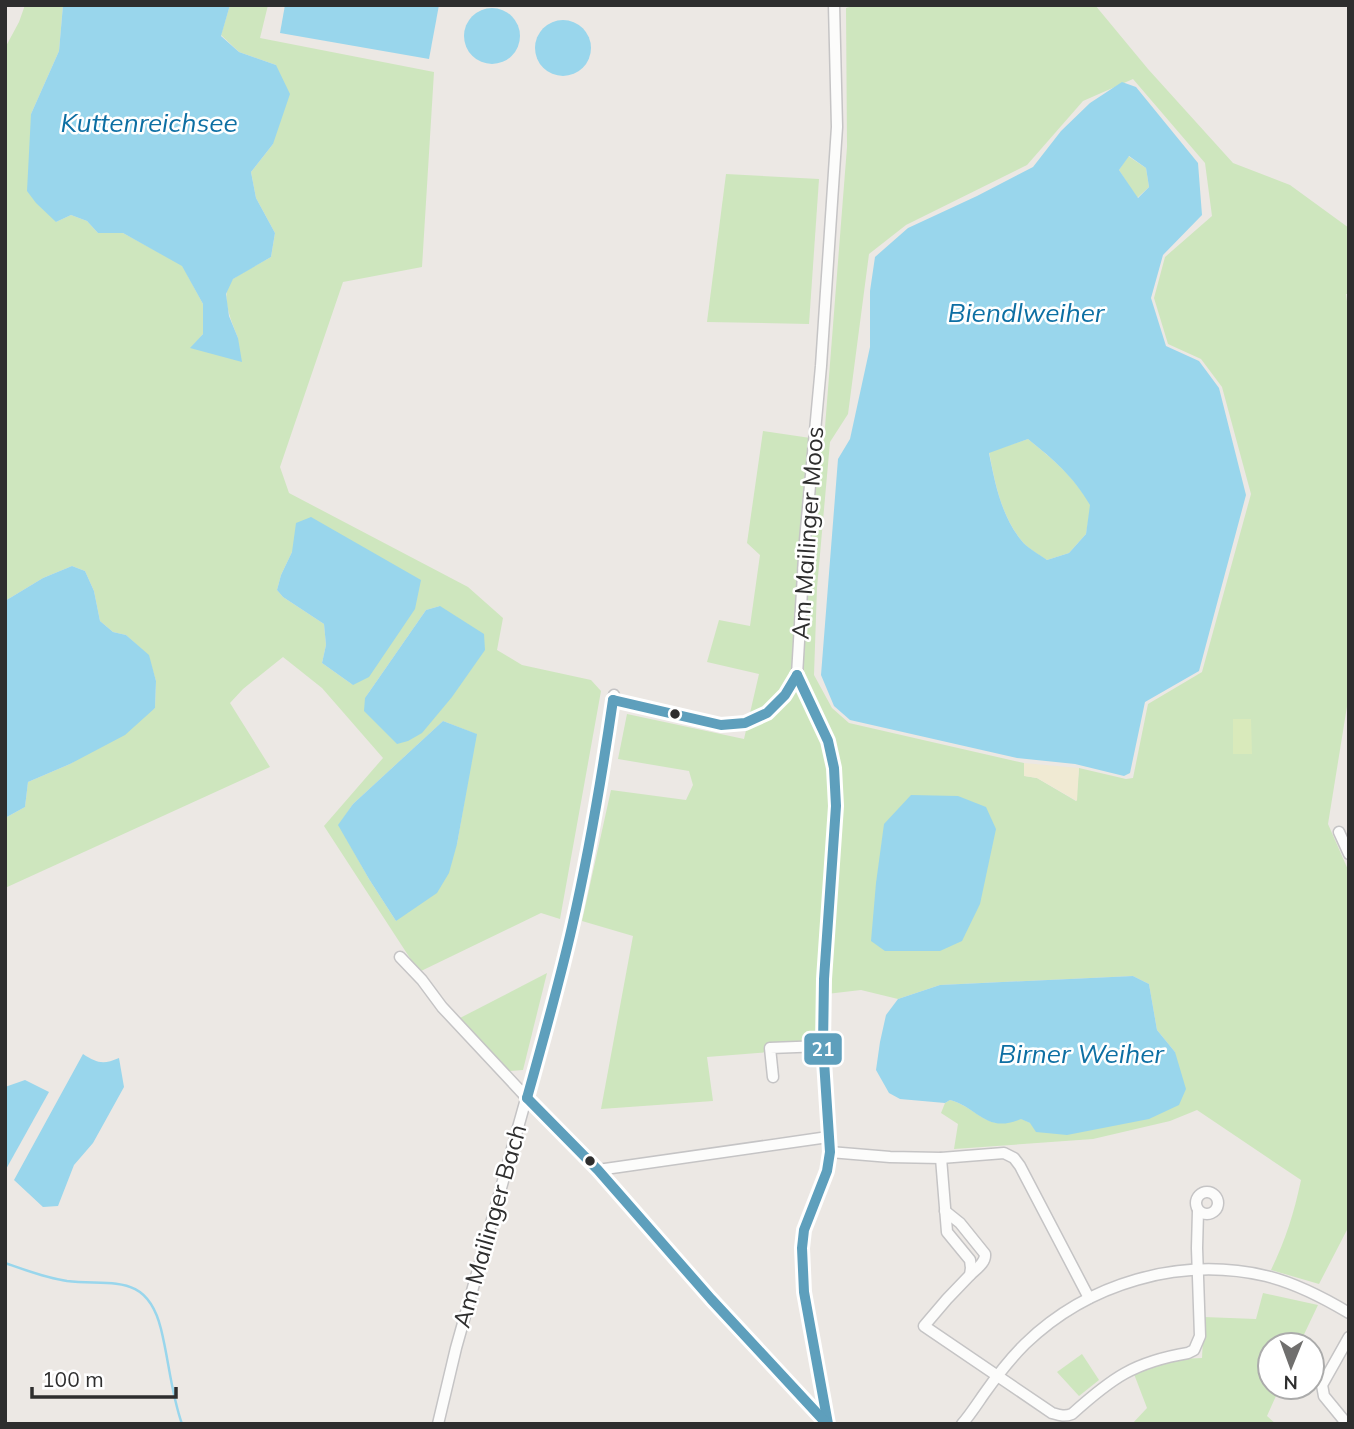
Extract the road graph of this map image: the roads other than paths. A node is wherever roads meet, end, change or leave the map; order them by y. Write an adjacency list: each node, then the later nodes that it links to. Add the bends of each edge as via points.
1 (834, 5): 2 (street, Am Mailinger Moos, via 836,127)
2 (797, 675): 6 (street, Am Mailinger Moos, via 828,741 834,768 836,806); 8 (street, Am Mailinger Bach, via 766,713 745,723 721,725 614,698 577,904)
3 (1339, 832): 4 (street)
4 (1349, 854)
5 (400, 957): 8 (street)
6 (823, 1046): 7 (street, via 770,1048); 9 (street, Am Mailinger Moos)
7 (773, 1077)
8 (527, 1098): 12 (street); 21 (street, Am Mailinger Bach)
9 (828, 1137): 10 (street, Am Mailinger Moos); 12 (street)
10 (830, 1152): 11 (street); 22 (street, Am Mailinger Moos, via 802,1248 804,1292)
11 (942, 1158): 14 (street); 17 (street, via 1004,1153 1014,1158)
12 (598, 1170): 22 (street)
13 (1198, 1210): 15 (street)
14 (945, 1211): 16 (street, via 947,1232 970,1260); 16 (street, via 985,1254)
15 (1198, 1269): 17 (street, via 1139,1278); 18 (street, via 1269,1276); 20 (street, via 1200,1336 1194,1350 1127,1370 1066,1416 1052,1413)
16 (970, 1275): 20 (street, via 924,1326)
17 (1089, 1298): 20 (street, via 1025,1344)
18 (1349, 1313)
19 (1349, 1337): 24 (street, via 1322,1385 1324,1396)
20 (997, 1376): 23 (street)
21 (438, 1424)
22 (828, 1424)
23 (962, 1424)
24 (1348, 1424)

